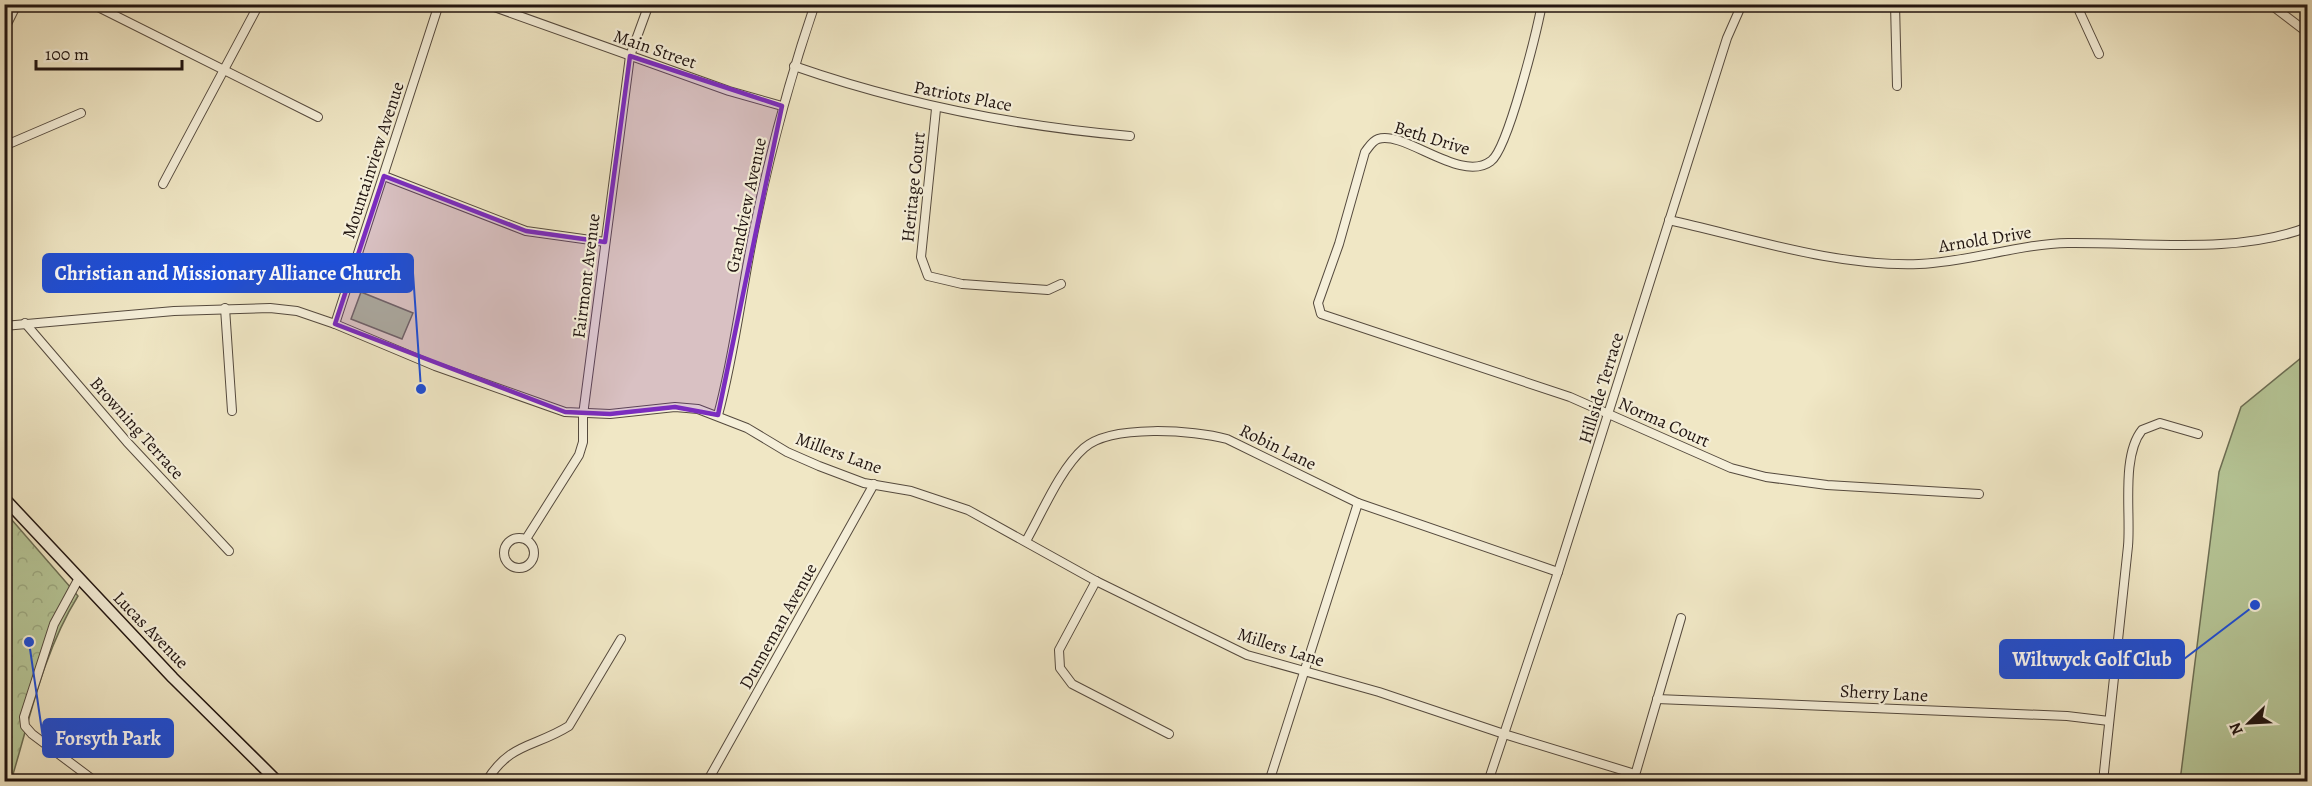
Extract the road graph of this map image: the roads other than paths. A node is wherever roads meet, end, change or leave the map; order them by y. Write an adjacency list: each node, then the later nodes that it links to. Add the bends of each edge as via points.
1 (17, 4): 13 (street)
2 (92, 4): 18 (street)
3 (259, 4): 18 (street)
4 (439, 4): 26 (street, Mountainview Avenue)
5 (486, 4): 16 (street, Main Street)
6 (649, 4): 16 (street, Fairmont Avenue)
7 (815, 4): 17 (street, Grandview Avenue)
8 (1542, 4): 33 (street, Beth Drive, via 1509,123 1493,160 1473,167 1380,138 1365,152)
9 (1742, 4): 28 (street, Hillside Terrace, via 1727,38)
10 (1895, 4): 19 (street)
11 (2076, 4): 15 (street)
12 (2270, 4): 14 (street)
13 (4, 30)
14 (2307, 33)
15 (2099, 54)
16 (630, 56): 20 (street, Main Street); 30 (street, Fairmont Avenue)
17 (794, 66): 20 (street, Grandview Avenue); 21 (street, Patriots Place)
18 (223, 70): 23 (street); 27 (street)
19 (1897, 86)
20 (782, 106): 40 (street, Grandview Avenue)
21 (936, 109): 24 (street, Patriots Place); 31 (street, Heritage Court, via 921,257 928,276 962,284 1048,290)
22 (81, 113): 25 (street)
23 (318, 117)
24 (1130, 136)
25 (4, 146)
26 (384, 176): 30 (street, via 526,231); 35 (street, Mountainview Avenue)
27 (163, 184)
28 (1669, 220): 29 (street, Arnold Drive, via 1870,263 1919,264 2065,243 2225,244 2289,234); 39 (street, Hillside Terrace)
29 (2307, 227)
30 (605, 242): 38 (street, Fairmont Avenue)
31 (1061, 285)
32 (225, 308): 34 (street, Millers Lane); 35 (street, Millers Lane, via 297,311); 37 (street)
33 (1318, 308): 39 (street, Norma Court, via 1321,314 1340,323 1570,397)
34 (25, 323): 36 (street, Millers Lane); 48 (street, Browning Terrace, via 127,442)
35 (335, 324): 38 (street, Millers Lane, via 532,402)
36 (4, 326)
37 (232, 411)
38 (583, 414): 40 (street, Millers Lane, via 675,407); 46 (street, Fairmont Avenue, via 579,455)
39 (1608, 414): 43 (street, Norma Court, via 1731,468 1766,477 1827,485); 49 (street, Hillside Terrace)
40 (718, 415): 42 (street, Millers Lane, via 808,461)
41 (2198, 434): 56 (street, via 2160,423 2142,430 2133,447 2128,542)
42 (874, 484): 47 (street, Millers Lane, via 911,490 968,510); 63 (street, Dunneman Avenue)
43 (1979, 494)
44 (4, 498): 50 (street, Lucas Avenue)
45 (1358, 503): 47 (street, Robin Lane, via 1227,439 1204,433 1120,434 1090,443 1072,461); 49 (street, Robin Lane); 54 (street)
46 (526, 539): 46 (street, Fairmont Avenue, via 534,552 531,561 523,567 508,564 503,556 508,542)
47 (1026, 541): 51 (street, Millers Lane)
48 (229, 551)
49 (1558, 572): 58 (street, Hillside Terrace)
50 (79, 578): 60 (street, via 54,624 24,717 32,734); 61 (street, Lucas Avenue)
51 (1096, 581): 54 (street, Millers Lane, via 1247,655); 57 (street, via 1059,650 1060,668 1072,684)
52 (1681, 618): 55 (street)
53 (621, 639): 62 (street, via 569,726 515,749)
54 (1306, 671): 58 (street, Millers Lane); 64 (street)
55 (1657, 699): 56 (street, Sherry Lane, via 2067,716); 59 (street)
56 (2109, 722): 66 (street)
57 (1169, 734)
58 (1504, 734): 59 (street, Millers Lane); 65 (street, Hillside Terrace)
59 (1634, 778)
60 (96, 782)
61 (278, 782)
62 (486, 782)
63 (707, 782)
64 (1269, 782)
65 (1488, 782)
66 (2103, 782)

